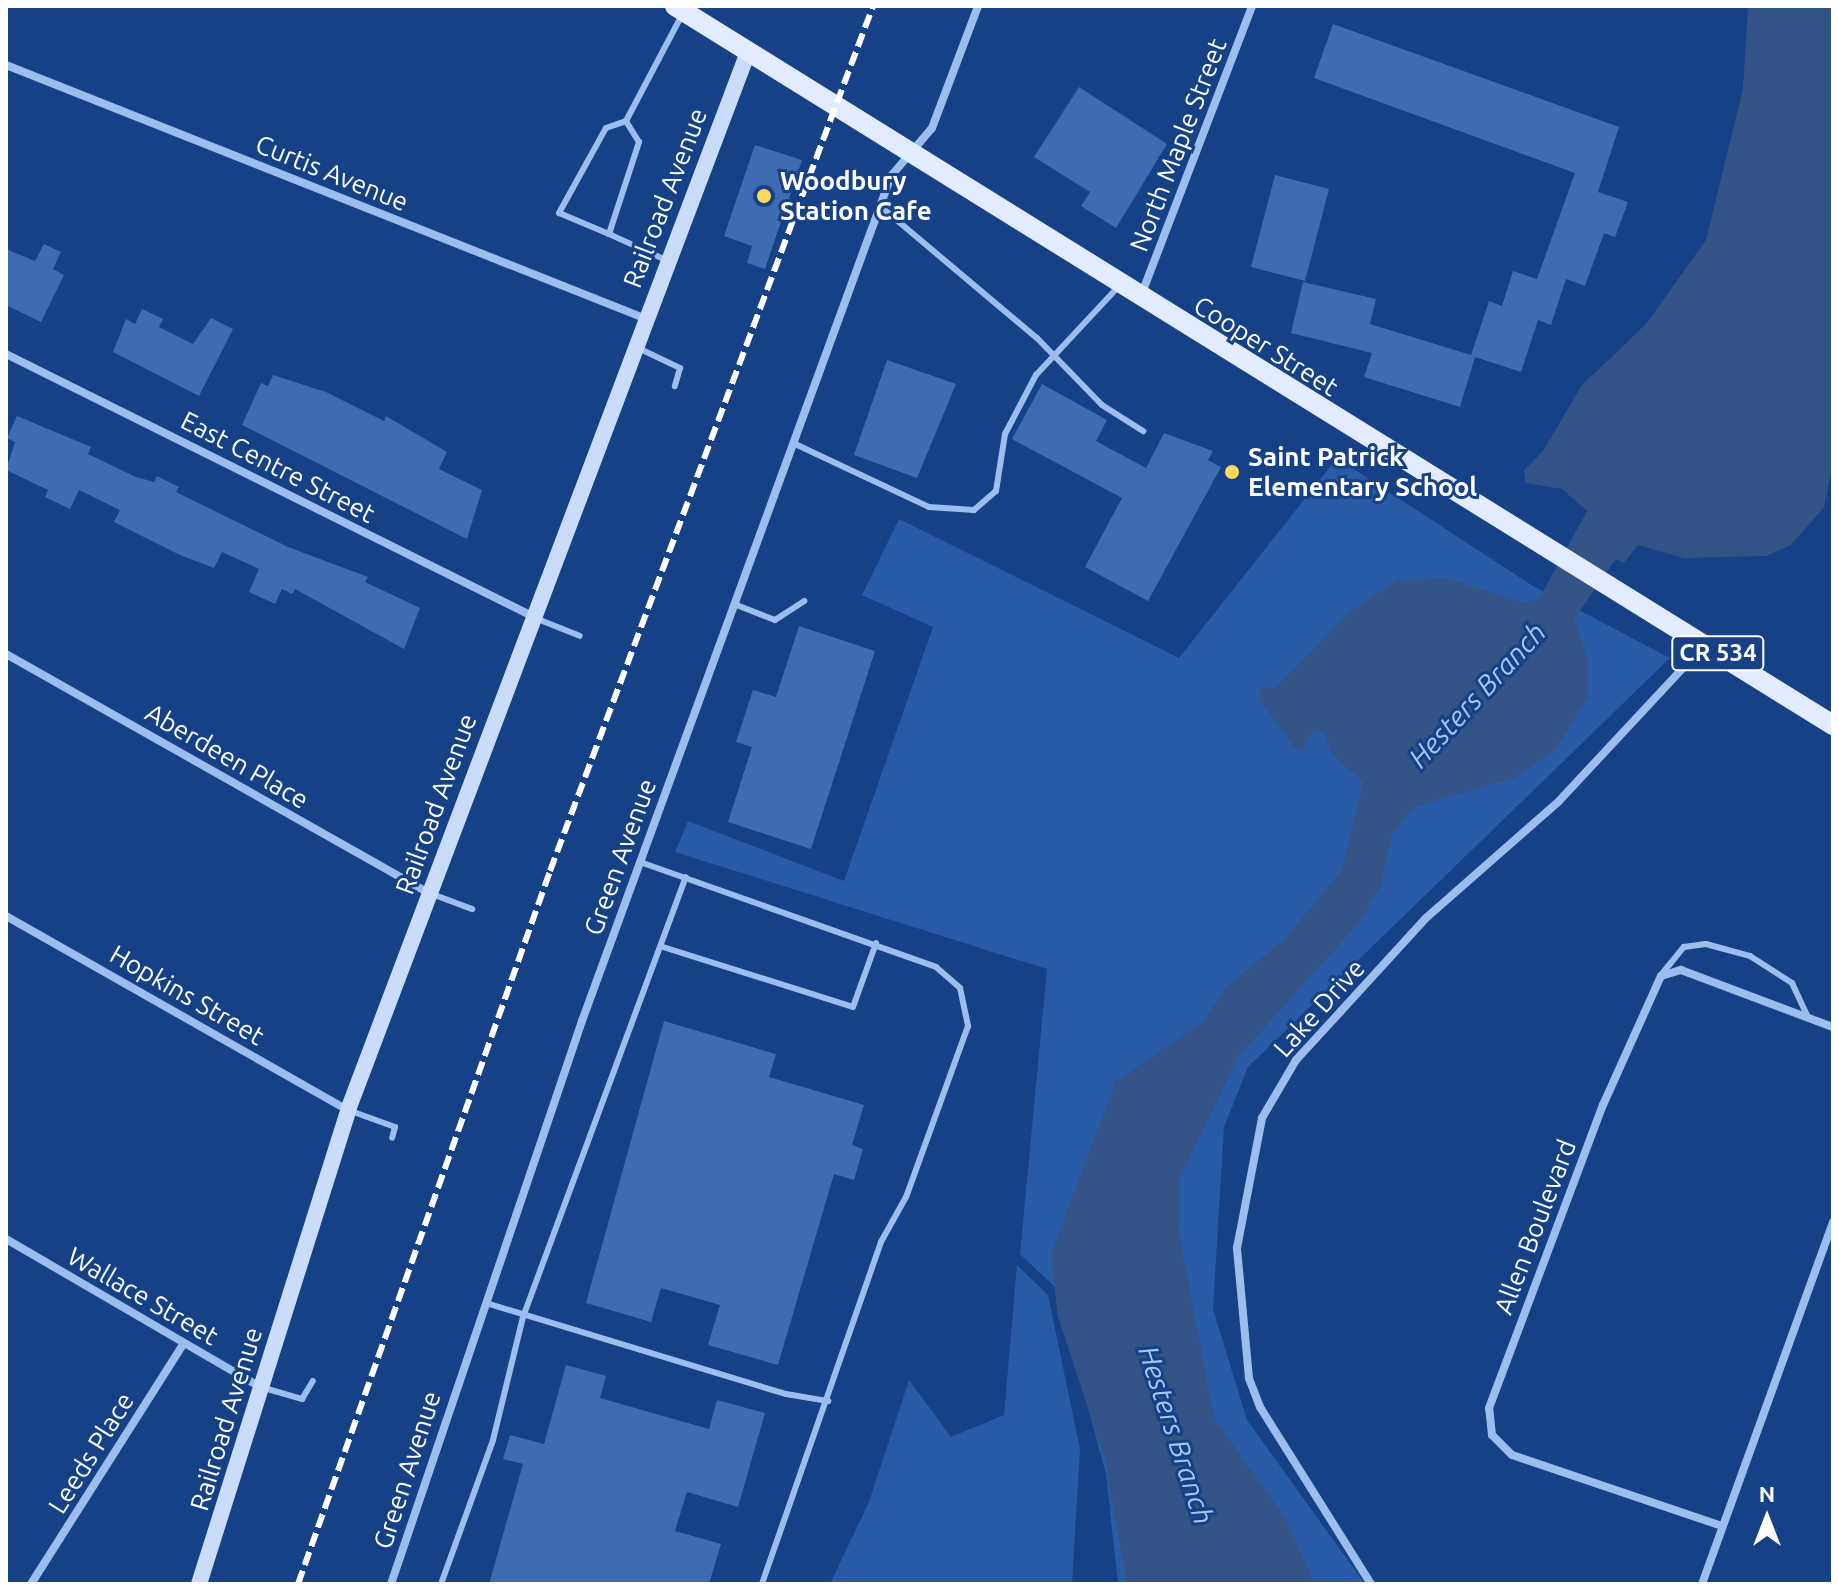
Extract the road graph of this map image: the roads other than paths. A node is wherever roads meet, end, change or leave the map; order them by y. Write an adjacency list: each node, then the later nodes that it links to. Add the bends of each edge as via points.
1 (978, 6): 7 (street, Green Avenue, via 932,128)
2 (1252, 6): 12 (street, North Maple Street)
3 (679, 9): 4 (main road, Cooper Street / CR 534); 6 (lane)
4 (748, 52): 7 (main road, Cooper Street / CR 534); 10 (street, Railroad Avenue)
5 (6, 65): 13 (street, Curtis Avenue)
6 (626, 121): 9 (lane, via 639,142); 9 (lane, via 606,128 559,213)
7 (909, 155): 8 (street, Green Avenue, via 891,176); 11 (main road, Cooper Street / CR 534)
8 (880, 206): 16 (lane, via 1037,338); 19 (street, Green Avenue)
9 (609, 234): 10 (lane)
10 (666, 260): 13 (street, Railroad Avenue)
11 (1119, 285): 12 (main road, Cooper Street / CR 534); 16 (lane)
12 (1140, 298): 24 (main road, Cooper Street / CR 534)
13 (644, 318): 14 (street, Railroad Avenue)
14 (633, 346): 17 (lane, via 680,368); 22 (street, Railroad Avenue)
15 (6, 354): 22 (street, East Centre Street)
16 (1049, 356): 18 (lane, via 1102,405); 19 (lane, via 1005,434 996,491 974,510 929,507)
17 (675, 386)
18 (1143, 431)
19 (793, 443): 21 (street, Green Avenue)
20 (804, 601): 21 (lane, via 775,620)
21 (734, 604): 27 (street, Green Avenue)
22 (532, 616): 23 (lane); 29 (street, Railroad Avenue)
23 (580, 636)
24 (1699, 641): 26 (main road, Cooper Street / CR 534); 53 (street, Lake Drive, via 1683,668 1559,801 1426,918 1296,1060 1262,1118 1237,1248 1249,1378 1260,1407)
25 (6, 654): 29 (street, Aberdeen Place)
26 (1833, 725)
27 (640, 862): 28 (lane); 41 (street, Green Avenue)
28 (686, 877): 32 (lane); 33 (lane)
29 (428, 893): 30 (lane); 37 (street, Railroad Avenue)
30 (472, 909)
31 (6, 916): 37 (street, Hopkins Street)
32 (876, 943): 33 (lane, via 853,1007); 46 (lane, via 936,967 960,988 968,1026 896,1219 881,1242)
33 (663, 947): 42 (lane)
34 (1661, 976): 35 (street, via 1681,970); 35 (lane, via 1684,947 1706,944 1750,956 1792,983); 47 (street, Allen Boulevard, via 1603,1105 1489,1408 1490,1422 1492,1435 1512,1455)
35 (1808, 1018): 36 (street)
36 (1833, 1027)
37 (348, 1110): 38 (lane, via 395,1127); 45 (street, Railroad Avenue)
38 (392, 1138)
39 (1833, 1222): 47 (street)
40 (6, 1239): 43 (street, Wallace Street)
41 (484, 1302): 42 (lane); 50 (street, Green Avenue)
42 (523, 1317): 46 (lane); 51 (lane, via 493,1440)
43 (184, 1343): 45 (street, Wallace Street); 48 (street, Leeds Place)
44 (313, 1381): 45 (lane, via 302,1399)
45 (260, 1387): 49 (street, Railroad Avenue)
46 (828, 1401): 52 (lane)
47 (1722, 1526): 54 (street)
48 (31, 1584)
49 (199, 1584)
50 (391, 1584)
51 (441, 1584)
52 (762, 1584)
53 (1371, 1584)
54 (1702, 1584)

